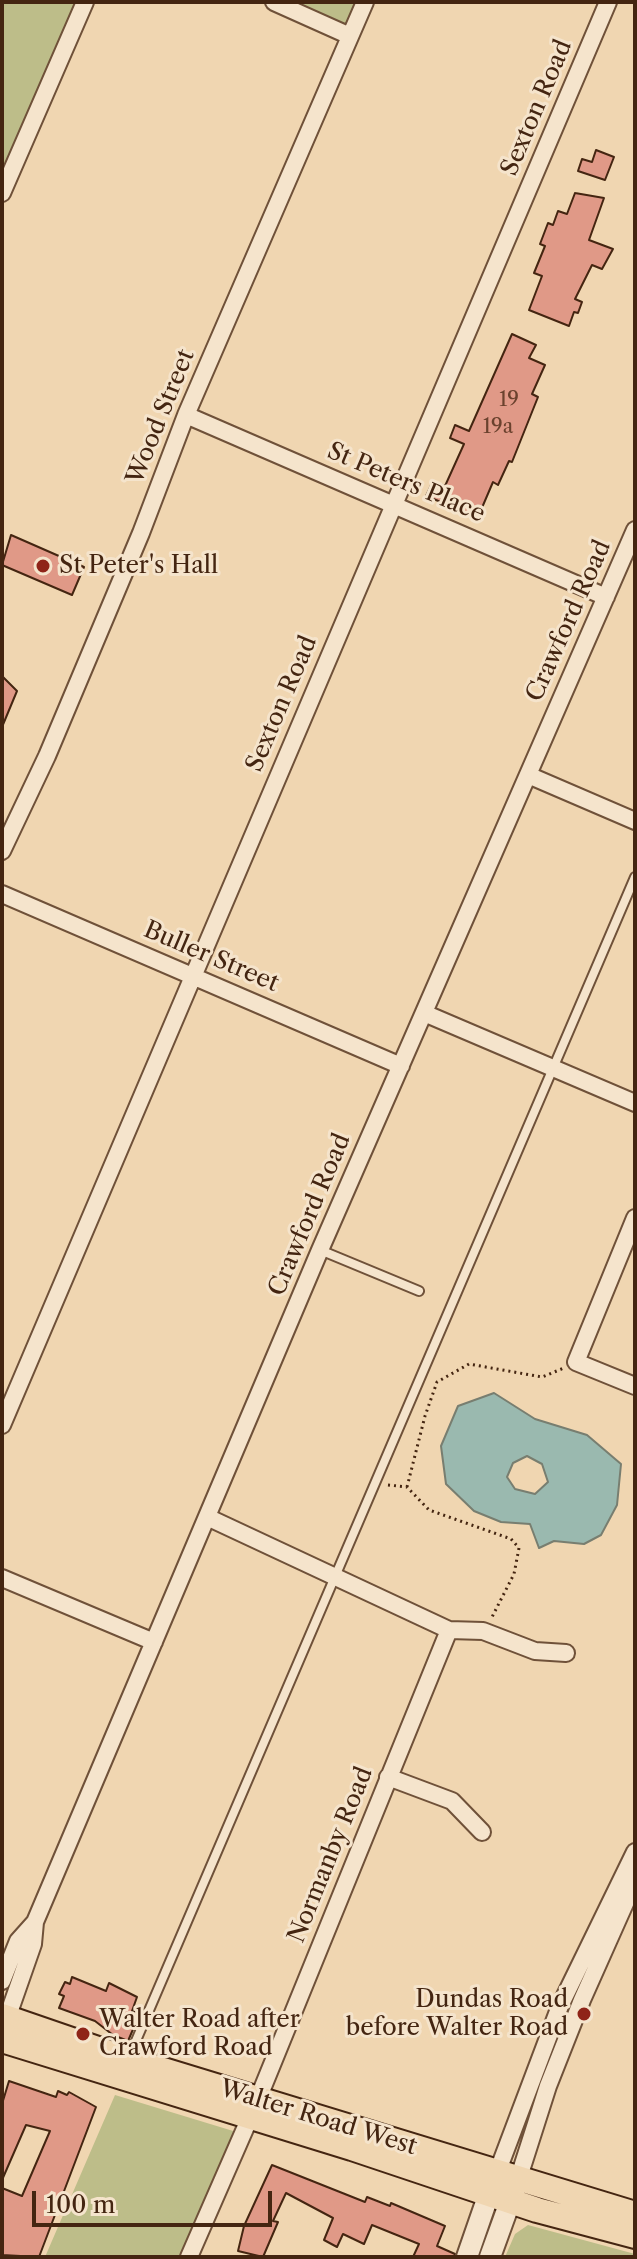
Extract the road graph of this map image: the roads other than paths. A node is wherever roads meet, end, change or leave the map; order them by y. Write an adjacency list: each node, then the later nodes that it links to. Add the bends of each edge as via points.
1 (85, 2): 6 (street)
2 (274, 2): 5 (street)
3 (365, 2): 5 (street, Wood Street)
4 (608, 2): 8 (street, Sexton Road)
5 (350, 36): 7 (street, Wood Street)
6 (2, 193)
7 (186, 415): 8 (street, St Peters Place); 13 (street, Wood Street, via 47,756)
8 (393, 504): 10 (street, St Peters Place); 16 (street, Sexton Road)
9 (635, 532): 10 (street, Crawford Road)
10 (606, 597): 11 (street, Crawford Road)
11 (528, 775): 12 (street); 17 (street, Crawford Road)
12 (635, 821)
13 (2, 851)
14 (635, 877): 19 (lane)
15 (2, 894): 16 (street, Buller Street)
16 (193, 975): 18 (street, Buller Street); 25 (street, Sexton Road)
17 (424, 1013): 18 (street, Crawford Road); 19 (street)
18 (401, 1066): 22 (street, Crawford Road)
19 (553, 1069): 20 (street); 27 (lane)
20 (635, 1103)
21 (635, 1218): 24 (street, via 576,1362)
22 (320, 1250): 23 (lane); 26 (street, Crawford Road)
23 (419, 1291)
24 (635, 1386)
25 (2, 1425)
26 (207, 1517): 27 (street); 30 (street, Crawford Road)
27 (336, 1575): 29 (street); 39 (lane)
28 (2, 1578): 30 (street)
29 (449, 1630): 31 (street, via 483,1631 535,1651); 32 (street, Normanby Road)
30 (154, 1642): 36 (street, Crawford Road)
31 (566, 1653)
32 (388, 1777): 33 (street, via 452,1801); 40 (street, Normanby Road)
33 (482, 1832)
34 (635, 1852): 41 (street, via 560,2006)
35 (635, 1881): 41 (street)
36 (35, 1922): 37 (street, Crawford Road, via 18,1941); 38 (street, Crawford Road, via 33,1944)
37 (2, 1981)
38 (3, 2026): 39 (main road, Walter Road West)
39 (125, 2068): 40 (main road, Walter Road West)
40 (254, 2108): 41 (main road, Walter Road West); 44 (street, Normanby Road)
41 (504, 2187): 42 (main road, Walter Road West); 43 (main road, Walter Road West); 45 (street); 46 (street)
42 (635, 2214)
43 (635, 2236)
44 (189, 2257)
45 (467, 2257)
46 (490, 2257)

